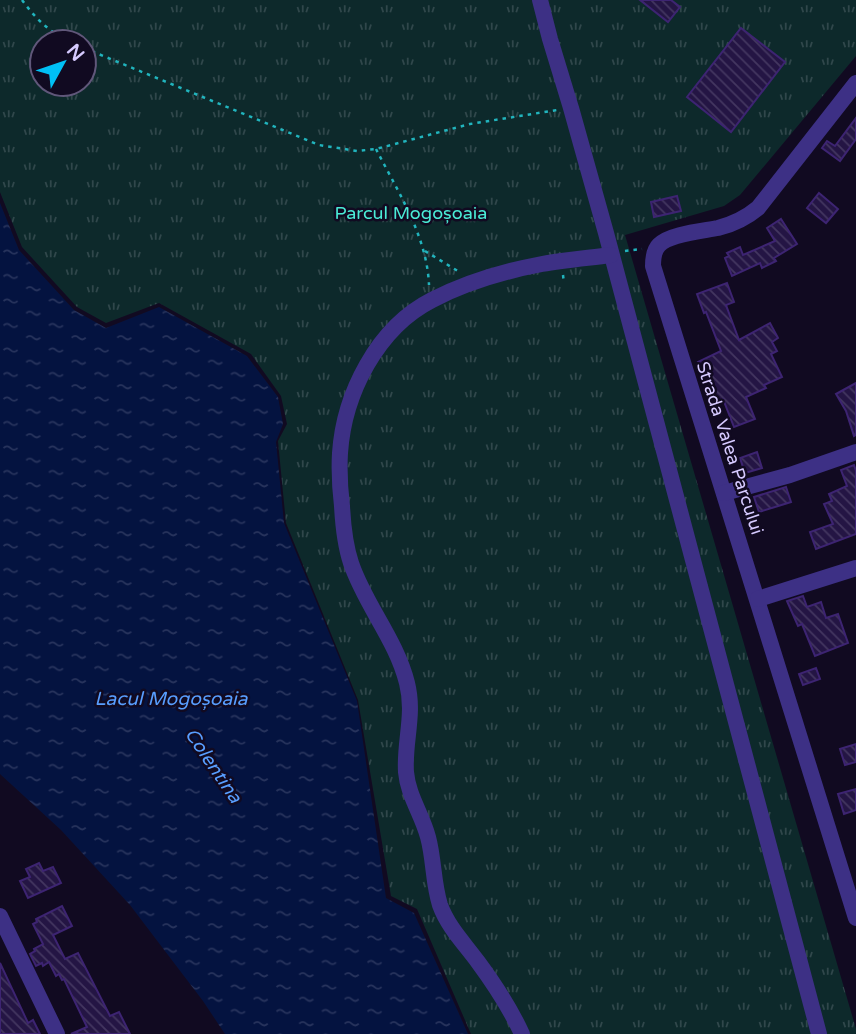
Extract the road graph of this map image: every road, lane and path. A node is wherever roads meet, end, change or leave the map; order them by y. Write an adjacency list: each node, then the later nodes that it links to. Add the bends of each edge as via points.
1 (22, 0): 3 (path)
2 (540, 0): 6 (street)
3 (47, 28)
4 (98, 54): 7 (path, via 319,145)
5 (856, 83): 8 (street, via 758,208 737,222 666,240)
6 (571, 108): 7 (path, via 470,124); 10 (street)
7 (376, 149): 9 (path)
8 (656, 248): 10 (path); 14 (street, Strada Valea Parcului, via 653,266)
9 (425, 251): 11 (path); 12 (path)
10 (611, 255): 11 (street, via 543,264); 21 (street)
11 (478, 282): 12 (street)
12 (430, 301): 20 (street, via 387,336 367,364 352,400 340,453 344,530 361,589 391,641 407,682 411,719 406,772 428,834 439,902)
13 (856, 452): 14 (street)
14 (724, 494): 16 (street, Strada Valea Parcului)
15 (856, 568): 16 (street)
16 (758, 599): 18 (street, Strada Valea Parcului)
17 (0, 916): 19 (street)
18 (856, 918)
19 (57, 1034)
20 (522, 1034)
21 (819, 1034)

